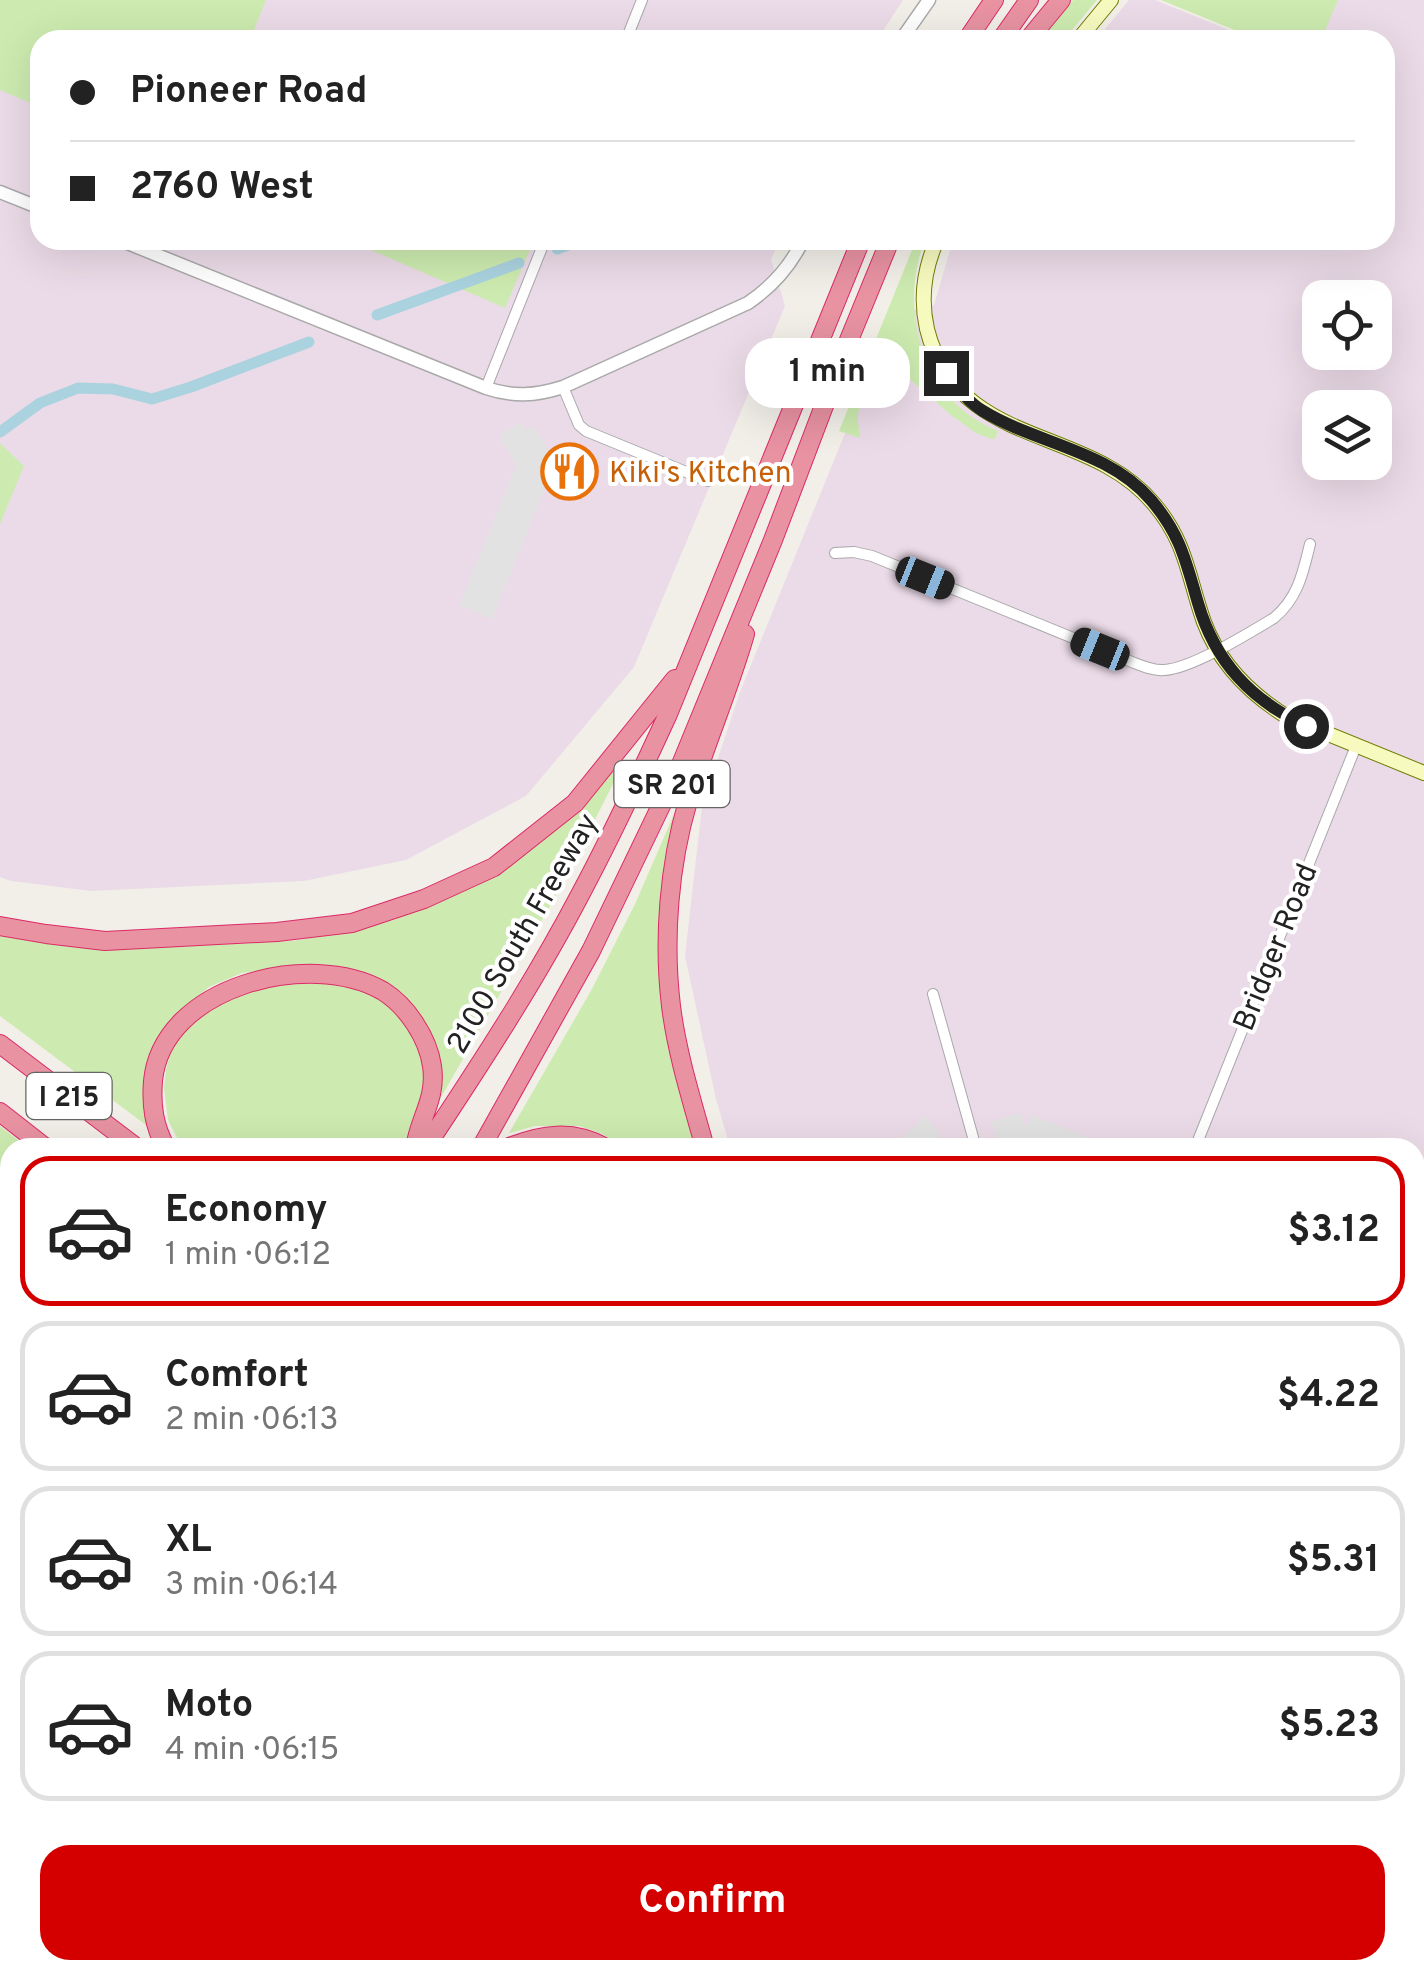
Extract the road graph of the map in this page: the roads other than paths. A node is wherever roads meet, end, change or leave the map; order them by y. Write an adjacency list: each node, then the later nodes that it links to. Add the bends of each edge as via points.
1 (642, 0): 8 (street)
2 (929, 0): 9 (street)
3 (986, 0): 10 (highway)
4 (994, 0): 11 (highway)
5 (1029, 0): 12 (highway)
6 (1060, 0): 13 (highway)
7 (1110, 0): 14 (main road)
8 (630, 30)
9 (908, 30)
10 (971, 30)
11 (973, 30)
12 (1008, 30)
13 (1036, 30)
14 (1086, 30)
15 (0, 192): 16 (street)
16 (30, 204)
17 (145, 250): 24 (street)
18 (541, 250): 24 (street)
19 (797, 250): 23 (street, via 783,274 748,303)
20 (857, 250): 30 (highway, 2100 South Freeway / SR 201)
21 (890, 250): 26 (highway, 2100 South Freeway / SR 201)
22 (934, 250): 29 (main road, via 923,299 931,344 946,373 980,409 1110,467 1143,492 1184,552)
23 (562, 387): 24 (street, via 520,396); 25 (street, via 586,431)
24 (486, 388)
25 (708, 481)
26 (773, 540): 42 (highway, 2100 South Freeway / SR 201, via 631,869); 45 (highway, via 688,802 672,874 671,1005)
27 (1310, 544): 29 (street, via 1299,586 1282,611)
28 (835, 554): 29 (street, via 872,556 1156,670)
29 (1218, 649): 31 (main road, via 1268,706)
30 (690, 659): 33 (highway, via 575,803 494,867 424,899 352,922 277,932 105,941); 41 (highway, 2100 South Freeway / SR 201, via 580,896)
31 (1356, 746): 32 (main road); 47 (street, Bridger Road)
32 (1424, 773)
33 (0, 926)
34 (933, 994): 46 (street)
35 (0, 1044): 38 (highway, I 215)
36 (0, 1112): 37 (highway, I 215)
37 (33, 1138)
38 (124, 1138)
39 (161, 1138): 40 (highway, via 152,1099 155,1068 166,1038 189,1014 246,983 323,975 384,992 418,1029 434,1080)
40 (418, 1138)
41 (431, 1138)
42 (487, 1138)
43 (537, 1138): 44 (highway)
44 (582, 1138)
45 (703, 1138)
46 (973, 1138)
47 (1199, 1138)

